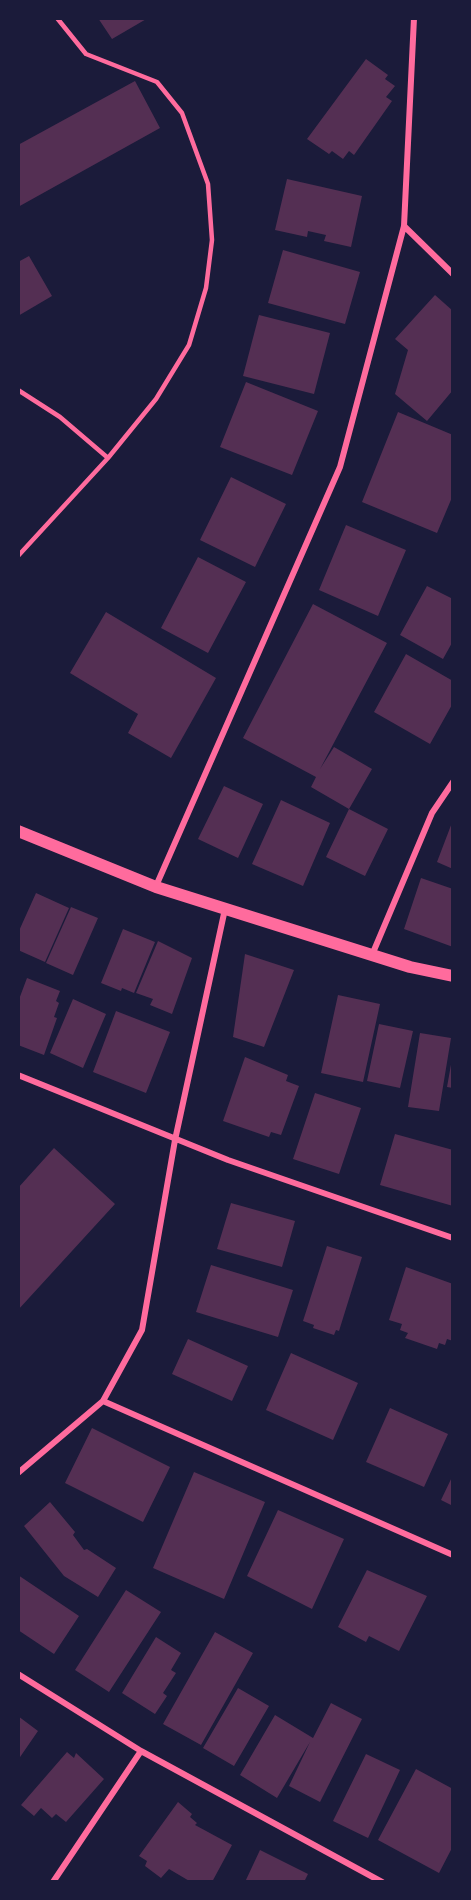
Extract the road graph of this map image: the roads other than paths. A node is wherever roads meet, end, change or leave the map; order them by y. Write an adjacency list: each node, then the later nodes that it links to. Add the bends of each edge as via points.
1 (57, 18): 6 (lane, via 86,54 157,82 182,113 208,184 212,240 206,288 189,345 156,399)
2 (414, 18): 3 (street)
3 (405, 226): 4 (street); 10 (street, via 340,467)
4 (453, 274)
5 (18, 390): 6 (lane, via 60,417)
6 (108, 458): 7 (lane)
7 (18, 556)
8 (453, 782): 12 (street, via 432,813)
9 (18, 831): 10 (main road)
10 (156, 887): 11 (main road)
11 (225, 909): 12 (main road); 15 (street)
12 (372, 955): 13 (main road)
13 (453, 976)
14 (18, 1075): 15 (street)
15 (175, 1140): 16 (street); 17 (street, via 142,1330)
16 (453, 1238)
17 (103, 1401): 18 (street); 19 (street)
18 (18, 1473)
19 (453, 1555)
20 (18, 1674): 21 (street)
21 (141, 1751): 22 (street); 23 (street)
22 (53, 1882)
23 (382, 1882)

